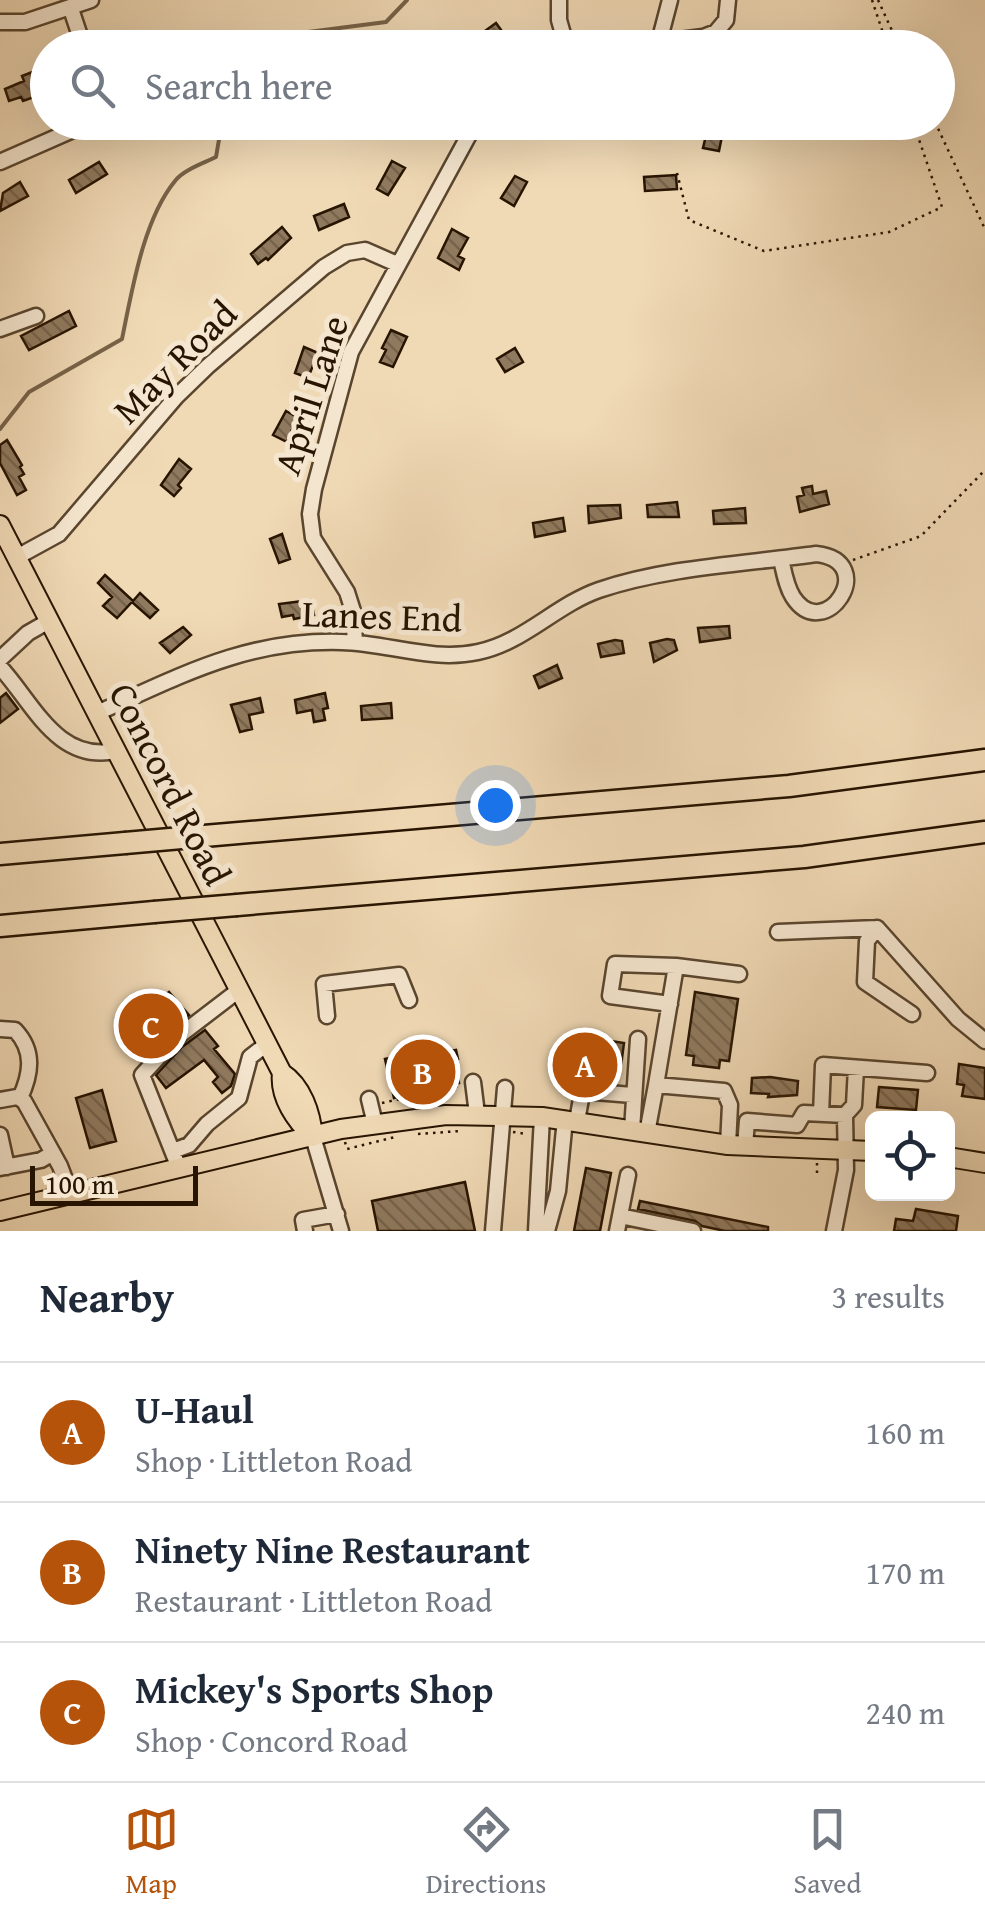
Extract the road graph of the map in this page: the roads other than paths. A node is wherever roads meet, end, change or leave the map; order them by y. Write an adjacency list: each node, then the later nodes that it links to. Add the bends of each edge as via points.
1 (91, 0): 5 (street)
2 (560, 0): 8 (street)
3 (670, 0): 9 (street)
4 (728, 0): 10 (street)
5 (71, 9): 6 (street); 7 (street)
6 (0, 22)
7 (78, 30)
8 (562, 30)
9 (662, 30)
10 (718, 30)
11 (50, 140): 13 (street)
12 (466, 140): 14 (street, April Lane)
13 (0, 162)
14 (398, 264): 18 (street, May Road, via 365,250 324,267 176,397 58,534); 21 (street, April Lane, via 346,366 310,514 316,547 351,601)
15 (36, 316): 16 (street)
16 (0, 329)
17 (0, 525): 18 (main road, Concord Road)
18 (16, 557): 20 (main road, Concord Road)
19 (781, 559): 19 (street, Lanes End, via 825,555 845,574 845,593 832,608 813,611 796,602); 21 (street, Lanes End, via 600,590 480,652 436,655)
20 (50, 621): 22 (street); 23 (main road, Concord Road)
21 (354, 642): 23 (street, Lanes End, via 231,654)
22 (0, 660): 24 (street, via 52,735 80,751)
23 (97, 714): 24 (main road, Concord Road)
24 (116, 751): 33 (main road, Concord Road)
25 (985, 760): 27 (highway, bridge, via 790,786)
26 (985, 832): 28 (highway, bridge, via 804,857)
27 (0, 854)
28 (0, 926)
29 (877, 928): 30 (street); 36 (street, via 867,941 865,982); 40 (street)
30 (778, 932)
31 (676, 966): 32 (street); 35 (street); 35 (street, via 615,964 610,996)
32 (739, 974)
33 (240, 990): 41 (main road, Concord Road); 66 (street, via 175,1039 142,1075)
34 (409, 1000): 37 (street, via 398,975 324,984)
35 (670, 1004): 46 (street)
36 (912, 1014)
37 (327, 1016)
38 (0, 1029): 50 (street, via 14,1030 28,1051 30,1076)
39 (638, 1038): 49 (street)
40 (985, 1041)
41 (267, 1044): 60 (main road, Concord Road, via 294,1081); 66 (street, via 250,1057 239,1098)
42 (588, 1060): 48 (street)
43 (856, 1068): 44 (street); 52 (street, via 823,1065); 53 (street, via 854,1105)
44 (927, 1073)
45 (473, 1082): 56 (street)
46 (656, 1085): 58 (street); 61 (street, via 724,1092)
47 (505, 1088): 57 (street)
48 (582, 1091): 49 (street); 55 (street)
49 (632, 1095): 58 (street)
50 (20, 1098): 51 (street); 64 (street)
51 (0, 1100)
52 (821, 1114): 53 (street); 61 (street, via 800,1115 797,1125 747,1121)
53 (845, 1115): 62 (street)
54 (542, 1116): 55 (main road); 57 (main road); 77 (street)
55 (571, 1120): 58 (main road); 78 (street)
56 (475, 1122): 57 (main road); 60 (main road, via 372,1109 341,1129)
57 (502, 1122): 76 (street)
58 (639, 1132): 61 (main road)
59 (0, 1135): 68 (street)
60 (313, 1136): 66 (main road); 72 (street)
61 (736, 1146): 62 (main road)
62 (846, 1150): 63 (main road); 80 (street)
63 (865, 1151)
64 (53, 1152): 68 (street); 70 (street)
65 (955, 1158): 67 (main road)
66 (176, 1160): 70 (main road)
67 (985, 1164)
68 (3, 1168)
69 (628, 1175): 73 (street)
70 (70, 1195): 71 (main road)
71 (0, 1211)
72 (337, 1214): 74 (street, via 303,1220); 75 (street)
73 (618, 1223): 79 (street)
74 (306, 1231)
75 (341, 1231)
76 (493, 1231)
77 (536, 1231)
78 (547, 1231)
79 (694, 1231)
80 (834, 1231)

